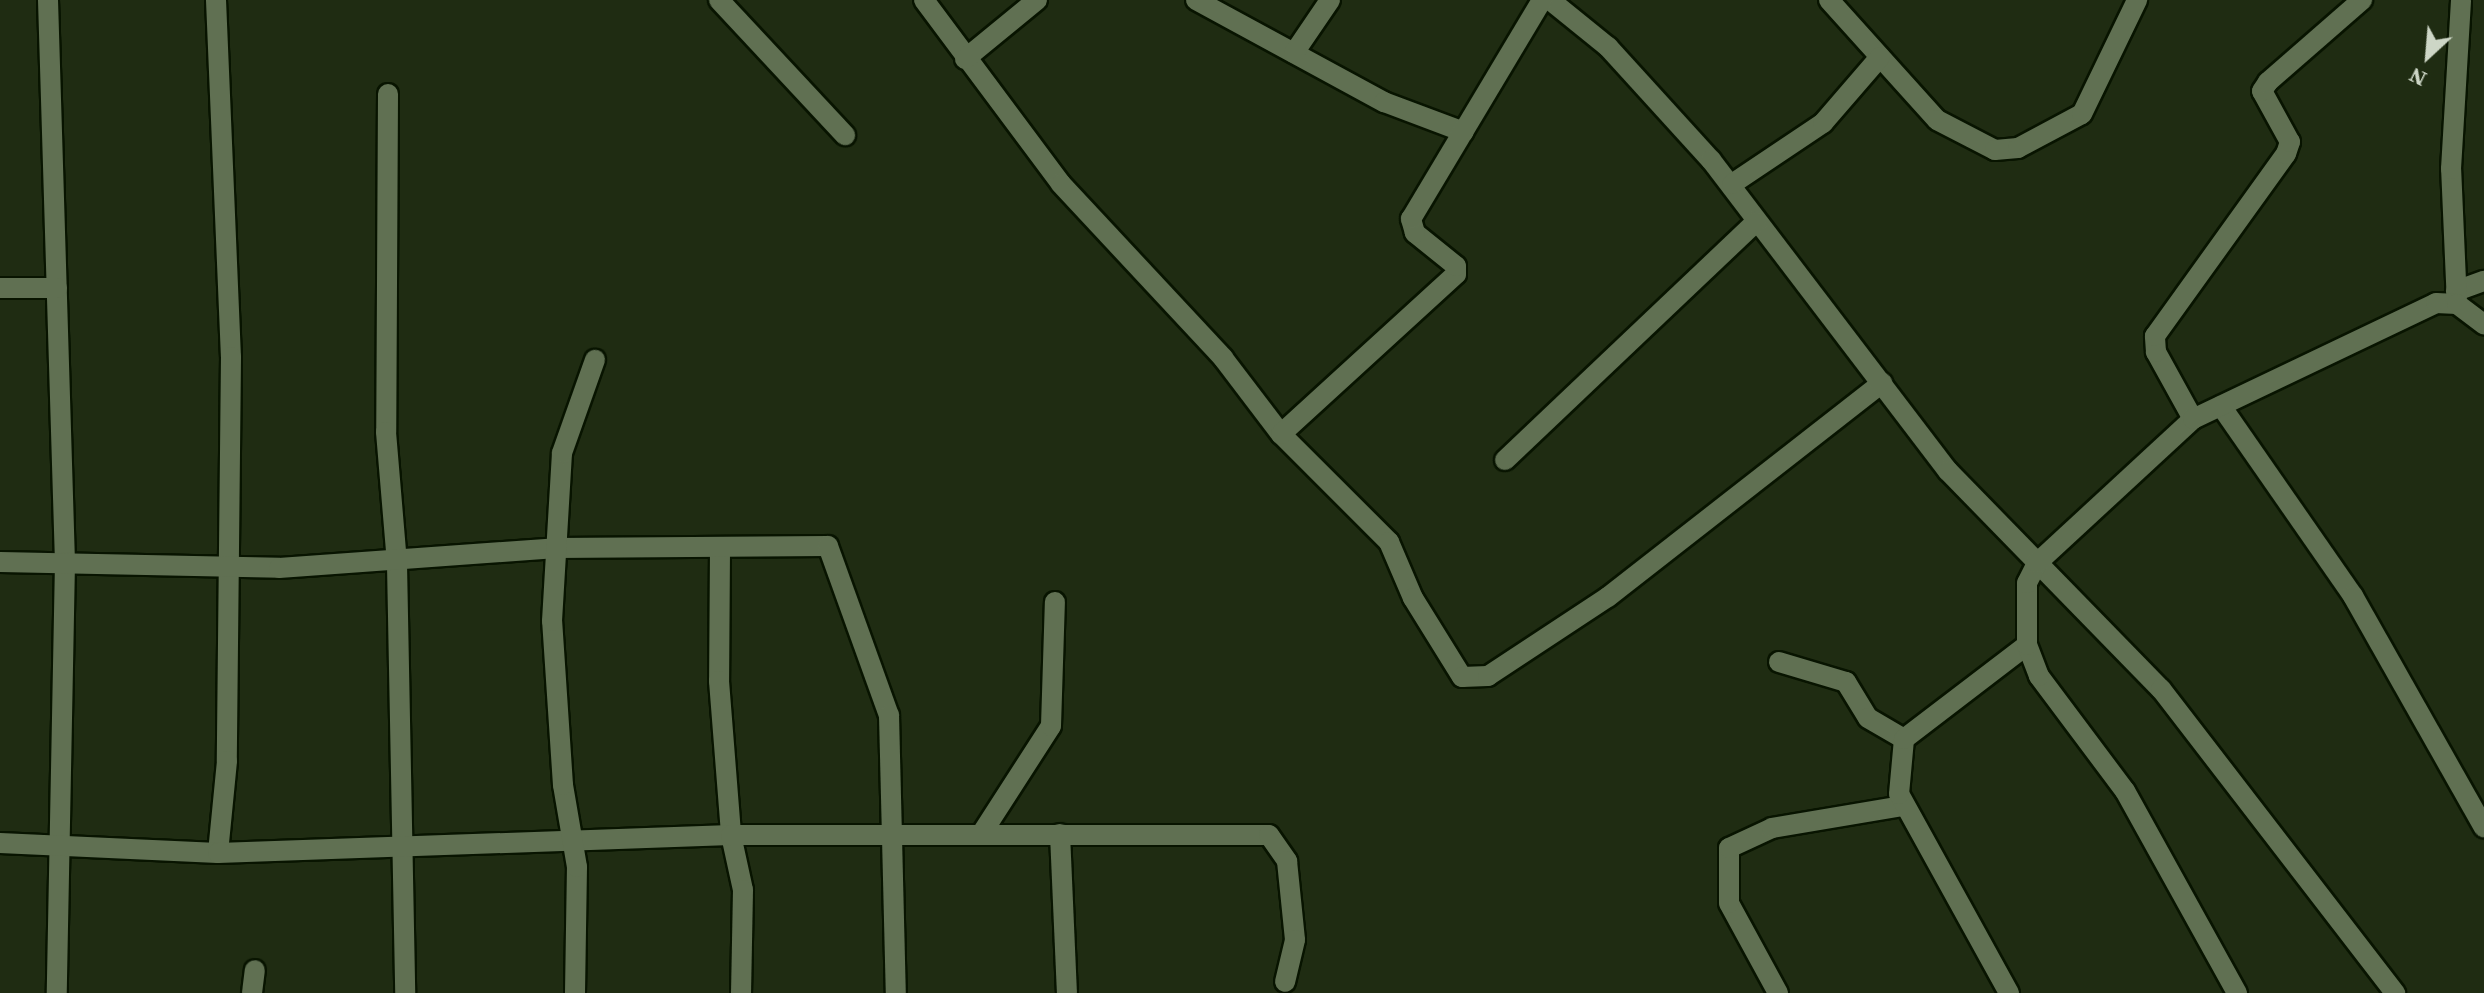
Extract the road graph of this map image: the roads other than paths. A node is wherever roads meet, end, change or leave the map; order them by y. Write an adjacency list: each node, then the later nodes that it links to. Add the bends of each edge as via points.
1 (48, 0): 24 (street)
2 (216, 0): 38 (street, via 229,254)
3 (719, 0): 19 (street)
4 (924, 0): 16 (street)
5 (1037, 0): 16 (street)
6 (1196, 0): 14 (street)
7 (1330, 0): 14 (street)
8 (1542, 0): 18 (street)
9 (1550, 0): 20 (street, via 1638,77)
10 (1829, 0): 15 (street)
11 (2137, 0): 15 (street, via 2082,114 2018,148 1995,150 1947,127)
12 (2362, 0): 30 (street, via 2262,91 2290,142 2286,154 2155,336 2156,352)
13 (2461, 0): 25 (street, via 2451,169)
14 (1294, 53): 18 (street, via 1384,102)
15 (1880, 57): 20 (street, via 1823,123)
16 (965, 59): 31 (street, via 1061,184 1223,358)
17 (388, 94): 39 (street, via 386,432)
18 (1464, 132): 31 (street, via 1409,226 1456,274)
19 (845, 135)
20 (1732, 184): 21 (street)
21 (1756, 222): 28 (street); 32 (street)
22 (2484, 281): 25 (street)
23 (0, 288): 24 (street)
24 (57, 288): 36 (street)
25 (2456, 298): 26 (street); 29 (street, via 2403,317)
26 (2484, 324)
27 (595, 360): 33 (street, via 562,453)
28 (1882, 383): 31 (street, via 1608,597 1473,680 1462,677 1413,598 1389,542); 37 (street, via 1973,500)
29 (2221, 406): 30 (street); 45 (street, via 2353,596)
30 (2193, 419): 37 (street)
31 (1281, 434)
32 (1505, 460)
33 (556, 548): 34 (street); 39 (street); 50 (street, via 554,688)
34 (720, 550): 48 (street); 49 (street, via 816,543 838,559 889,715)
35 (0, 562): 36 (street)
36 (65, 562): 38 (street); 52 (street)
37 (2037, 563): 41 (street, via 2027,583); 67 (street, via 2161,689)
38 (226, 564): 39 (street); 54 (street, via 227,761)
39 (397, 564): 53 (street)
40 (1055, 602): 46 (street, via 1051,726)
41 (2027, 645): 43 (street); 66 (street, via 2045,685 2125,791)
42 (1779, 662): 43 (street, via 1846,682 1868,718)
43 (1904, 739): 44 (street)
44 (1902, 806): 64 (street, via 1772,828 1729,848 1729,903); 65 (street)
45 (2484, 828)
46 (982, 833): 47 (street); 49 (street)
47 (1060, 834): 56 (street, via 1269,835 1287,861 1295,940); 63 (street)
48 (731, 835): 49 (street); 50 (street); 61 (street, via 743,890)
49 (893, 837): 62 (street)
50 (574, 841): 53 (street); 60 (street)
51 (0, 843): 52 (street)
52 (54, 845): 54 (street); 57 (street)
53 (404, 846): 54 (street); 59 (street)
54 (218, 853)
55 (255, 970): 58 (street)
56 (1285, 982)
57 (57, 993)
58 (252, 993)
59 (405, 993)
60 (575, 993)
61 (741, 993)
62 (896, 993)
63 (1067, 993)
64 (1778, 993)
65 (2009, 993)
66 (2237, 993)
67 (2395, 993)

